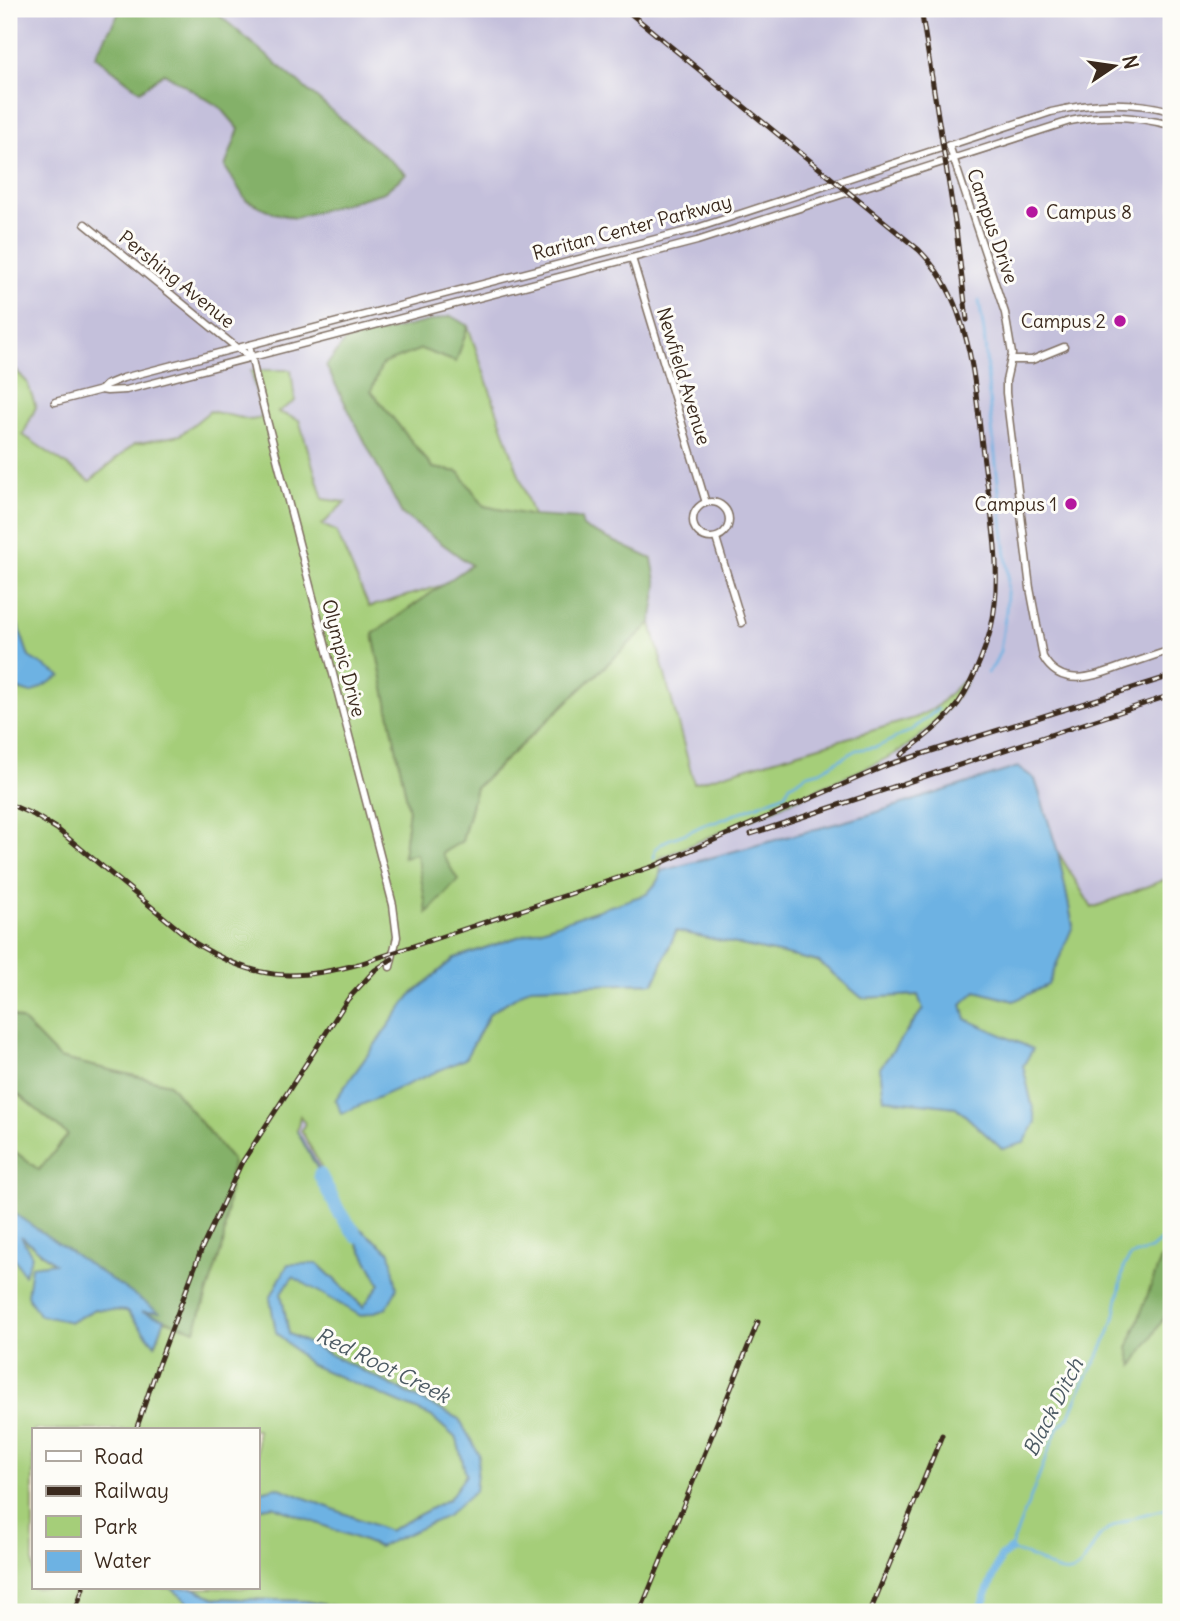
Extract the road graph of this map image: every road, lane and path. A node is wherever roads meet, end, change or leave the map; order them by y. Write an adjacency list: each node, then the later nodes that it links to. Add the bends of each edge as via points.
1 (1171, 111): 3 (street, Raritan Center Parkway, via 1126,103 1079,106)
2 (1171, 125): 4 (street, Raritan Center Parkway, via 1091,117)
3 (949, 145): 4 (street, Campus Drive); 7 (street, Raritan Center Parkway, via 694,229)
4 (953, 158): 6 (street, Raritan Center Parkway); 11 (street, Campus Drive, via 1003,305)
5 (85, 224): 9 (street, Pershing Avenue)
6 (632, 258): 10 (street, Raritan Center Parkway); 14 (street, Newfield Avenue)
7 (249, 345): 9 (street, Raritan Center Parkway); 10 (street, Olympic Drive)
8 (1064, 347): 11 (street, via 1032,360)
9 (237, 348): 10 (street, Pershing Avenue); 12 (street, Raritan Center Parkway, via 123,378)
10 (251, 357): 12 (street, Raritan Center Parkway, via 126,390); 18 (street, Olympic Drive, via 393,905 397,937)
11 (1012, 360): 17 (street, Campus Drive, via 1006,393 1030,588 1045,660 1058,673 1081,678)
12 (101, 390): 13 (street, Raritan Center Parkway)
13 (55, 402)
14 (706, 503): 15 (street, via 719,504 728,515 727,527); 15 (street, via 695,512 693,524 702,537)
15 (716, 538): 16 (street)
16 (742, 622)
17 (1171, 650)
18 (390, 967)

